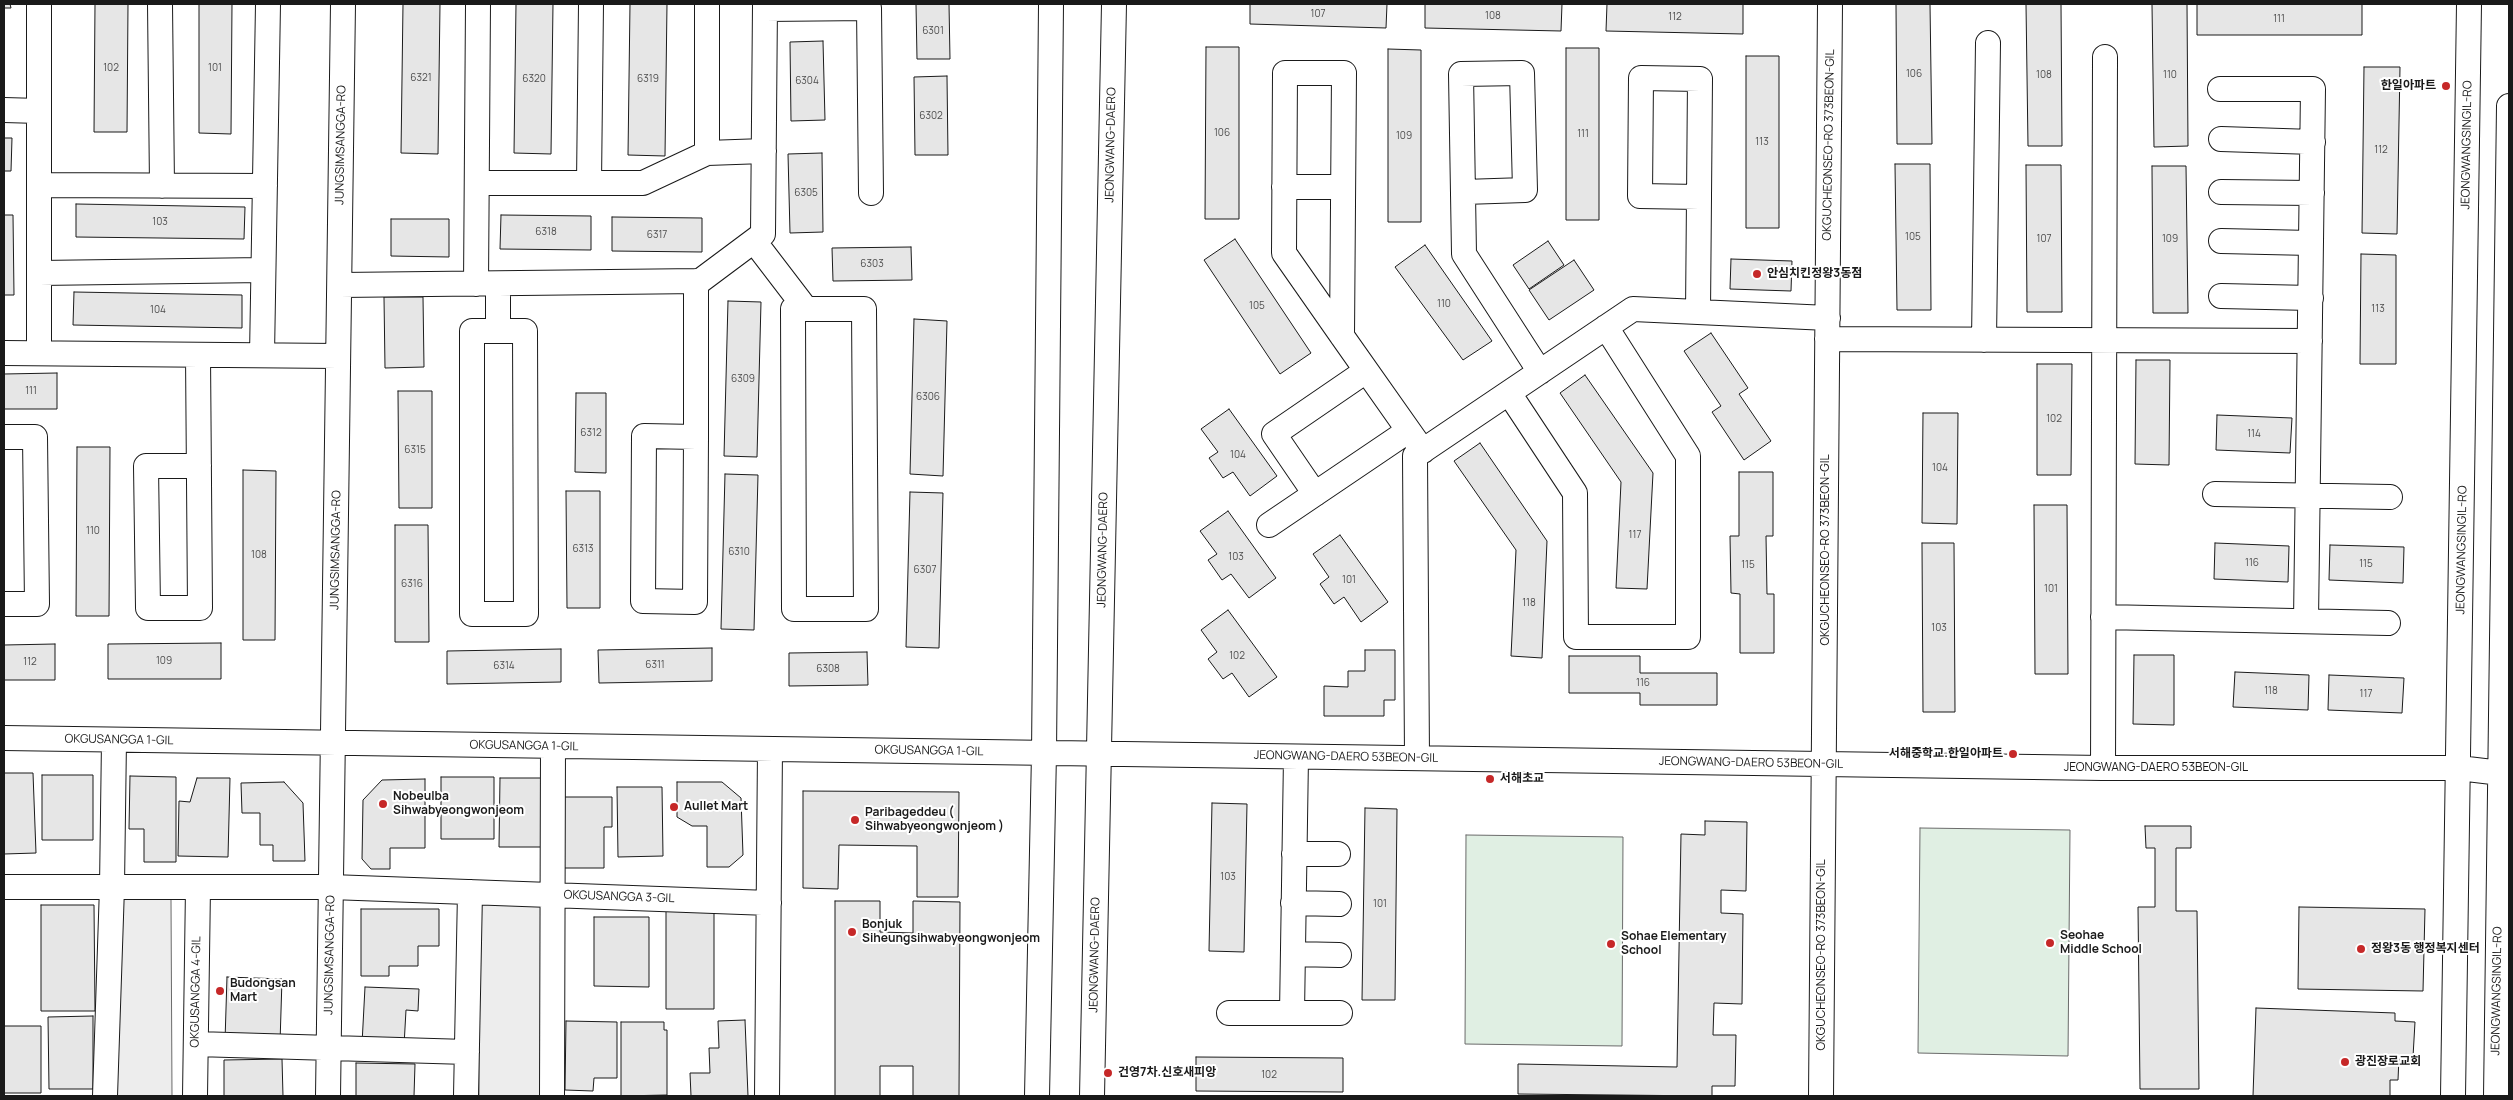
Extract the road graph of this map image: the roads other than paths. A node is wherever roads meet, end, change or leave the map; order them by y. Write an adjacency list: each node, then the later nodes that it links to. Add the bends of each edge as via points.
1 (39, 4): 18 (street)
2 (160, 4): 26 (street)
3 (268, 4): 27 (street)
4 (343, 4): 42 (street, JUNGSIMSANGGA-RO)
5 (478, 4): 23 (street)
6 (591, 4): 24 (street)
7 (707, 4): 22 (street)
8 (1052, 4): 81 (street)
9 (1114, 4): 82 (street, JEONGWANG-DAERO)
10 (1830, 4): 48 (street, OKGUCHEONSEO-RO 373BEON-GIL)
11 (2469, 4): 87 (street, JEONGWANGSINGIL-RO)
12 (765, 6): 21 (street); 32 (street, via 869,8)
13 (1988, 43): 51 (street)
14 (2105, 57): 52 (street)
15 (2220, 89): 20 (street, via 2313,89)
16 (2509, 106): 88 (street, JEONGWANGSINGIL-RO)
17 (4, 110): 18 (street)
18 (39, 111): 25 (street)
19 (2221, 139): 20 (street)
20 (2312, 142): 33 (street)
21 (764, 151): 22 (street); 35 (street, via 763,234)
22 (707, 152): 24 (street, via 643,183)
23 (477, 184): 24 (street); 41 (street)
24 (589, 184)
25 (39, 186): 26 (street); 39 (street)
26 (162, 186): 27 (street)
27 (265, 186): 38 (street)
28 (1284, 187): 29 (street); 29 (street, via 1285,73 1334,73 1344,74); 50 (street, via 1284,253)
29 (1343, 187): 50 (street)
30 (1464, 192): 30 (street, via 1461,74 1522,73 1525,190); 60 (street, via 1464,254)
31 (2221, 192): 33 (street)
32 (871, 193)
33 (2312, 193): 37 (street)
34 (1699, 197): 34 (street, via 1700,79 1641,78 1640,196); 46 (street)
35 (754, 240): 40 (street); 45 (street)
36 (2221, 241): 37 (street)
37 (2311, 243): 44 (street)
38 (263, 270): 39 (street); 57 (street)
39 (39, 272): 55 (street)
40 (696, 281): 41 (street); 64 (street)
41 (487, 284): 42 (street); 49 (street)
42 (340, 285): 58 (street, JUNGSIMSANGGA-RO)
43 (2221, 296): 44 (street)
44 (2311, 298): 53 (street)
45 (806, 309): 45 (street, via 793,309 794,609 866,609 864,309)
46 (1698, 312): 47 (street, via 1633,309); 48 (street)
47 (1606, 327): 60 (street); 61 (street, via 1688,456 1688,636 1576,637 1575,493)
48 (1827, 329): 51 (street); 85 (street, OKGUCHEONSEO-RO 373BEON-GIL)
49 (498, 331): 49 (street, via 472,331 472,614 526,614 526,332)
50 (1342, 336): 59 (street)
51 (1984, 340): 52 (street)
52 (2105, 340): 53 (street); 73 (street)
53 (2310, 341): 69 (street)
54 (4, 353): 55 (street)
55 (39, 353): 56 (street)
56 (198, 355): 57 (street); 66 (street)
57 (262, 355): 58 (street)
58 (338, 356): 78 (street, JUNGSIMSANGGA-RO)
59 (1366, 371): 62 (street); 67 (street, via 1274,434)
60 (1540, 372): 61 (street)
61 (1509, 393): 65 (street)
62 (1408, 431): 65 (street); 67 (street)
63 (4, 437): 72 (street, via 35,437 37,604)
64 (696, 437): 64 (street, via 644,436 643,601 695,602)
65 (1423, 451): 84 (street, via 1415,456)
66 (199, 466): 66 (street, via 200,608 148,608 146,466)
67 (1315, 494): 71 (street)
68 (2215, 494): 69 (street)
69 (2308, 495): 70 (street); 74 (street)
70 (2390, 497)
71 (1269, 525)
72 (4, 604)
73 (2103, 617): 74 (street); 86 (street)
74 (2306, 621): 75 (street)
75 (2388, 622)
76 (4, 738): 77 (street, OKGUSANGGA 1-GIL)
77 (114, 740): 78 (street, OKGUSANGGA 1-GIL); 92 (street)
78 (333, 743): 79 (street, OKGUSANGGA 1-GIL); 94 (street, JUNGSIMSANGGA-RO)
79 (553, 746): 80 (street, OKGUSANGGA 1-GIL); 96 (street)
80 (770, 749): 81 (street, OKGUSANGGA 1-GIL); 97 (street)
81 (1044, 753): 82 (street, JEONGWANG-DAERO 53BEON-GIL); 114 (street)
82 (1099, 754): 83 (street, JEONGWANG-DAERO 53BEON-GIL); 115 (street, JEONGWANG-DAERO)
83 (1296, 757): 84 (street, JEONGWANG-DAERO 53BEON-GIL); 89 (street)
84 (1417, 758): 85 (street, JEONGWANG-DAERO 53BEON-GIL)
85 (1824, 764): 86 (street, JEONGWANG-DAERO 53BEON-GIL); 116 (street, OKGUCHEONSEO-RO 373BEON-GIL)
86 (2103, 768): 87 (street, JEONGWANG-DAERO 53BEON-GIL)
87 (2459, 768): 88 (street, JEONGWANG-DAERO 53BEON-GIL); 117 (street, JEONGWANGSINGIL-RO)
88 (2505, 774): 118 (street, JEONGWANGSINGIL-RO)
89 (1294, 854): 90 (street); 98 (street)
90 (1338, 854)
91 (4, 887): 92 (street)
92 (112, 887): 93 (street); 108 (street)
93 (198, 887): 94 (street); 105 (street, OKGUSANGGA 4-GIL)
94 (331, 888): 95 (street, OKGUSANGGA 3-GIL); 106 (street, JUNGSIMSANGGA-RO)
95 (470, 892): 96 (street, OKGUSANGGA 3-GIL); 107 (street)
96 (553, 895): 97 (street, OKGUSANGGA 3-GIL); 112 (street)
97 (769, 903): 113 (street)
98 (1293, 903): 99 (street); 100 (street)
99 (1338, 904)
100 (1293, 954): 101 (street); 103 (street)
101 (1339, 955)
102 (1229, 1013): 103 (street)
103 (1292, 1013): 104 (street)
104 (1340, 1013)
105 (196, 1044): 106 (street); 109 (street, OKGUSANGGA 4-GIL)
106 (329, 1048): 107 (street); 110 (street, JUNGSIMSANGGA-RO)
107 (467, 1052): 111 (street)
108 (105, 1096)
109 (195, 1096)
110 (328, 1096)
111 (466, 1096)
112 (552, 1096)
113 (767, 1096)
114 (1037, 1096)
115 (1092, 1096)
116 (1821, 1096)
117 (2453, 1096)
118 (2496, 1096)

